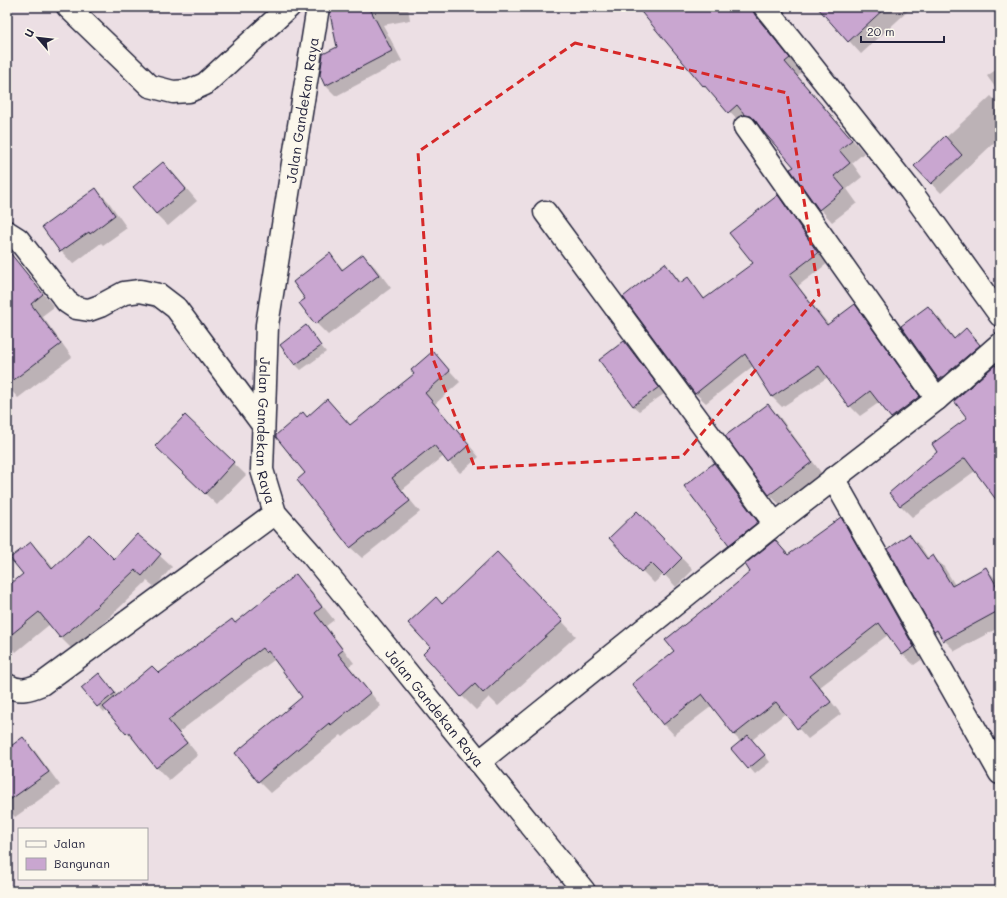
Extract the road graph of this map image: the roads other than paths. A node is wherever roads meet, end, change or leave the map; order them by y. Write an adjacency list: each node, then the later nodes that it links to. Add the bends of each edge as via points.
1 (68, 7): 2 (street, via 150,86 173,92 189,91 205,84)
2 (289, 7)
3 (318, 7): 11 (street, Jalan Gandekan Raya, via 267,325)
4 (765, 7): 8 (street, via 910,190)
5 (745, 127): 10 (street)
6 (545, 212): 14 (street)
7 (7, 232): 11 (street, via 18,239 67,302 76,308 89,310 124,293 140,291 159,295 176,308)
8 (1000, 315)
9 (1000, 344): 10 (street)
10 (937, 399): 12 (street)
11 (262, 425): 13 (street, Jalan Gandekan Raya, via 262,470)
12 (833, 478): 14 (street); 17 (street)
13 (275, 512): 15 (street, via 42,684 25,691); 16 (street, Jalan Gandekan Raya)
14 (775, 524): 16 (street)
15 (7, 685)
16 (479, 762): 18 (street, Jalan Gandekan Raya)
17 (1000, 773)
18 (584, 891)

